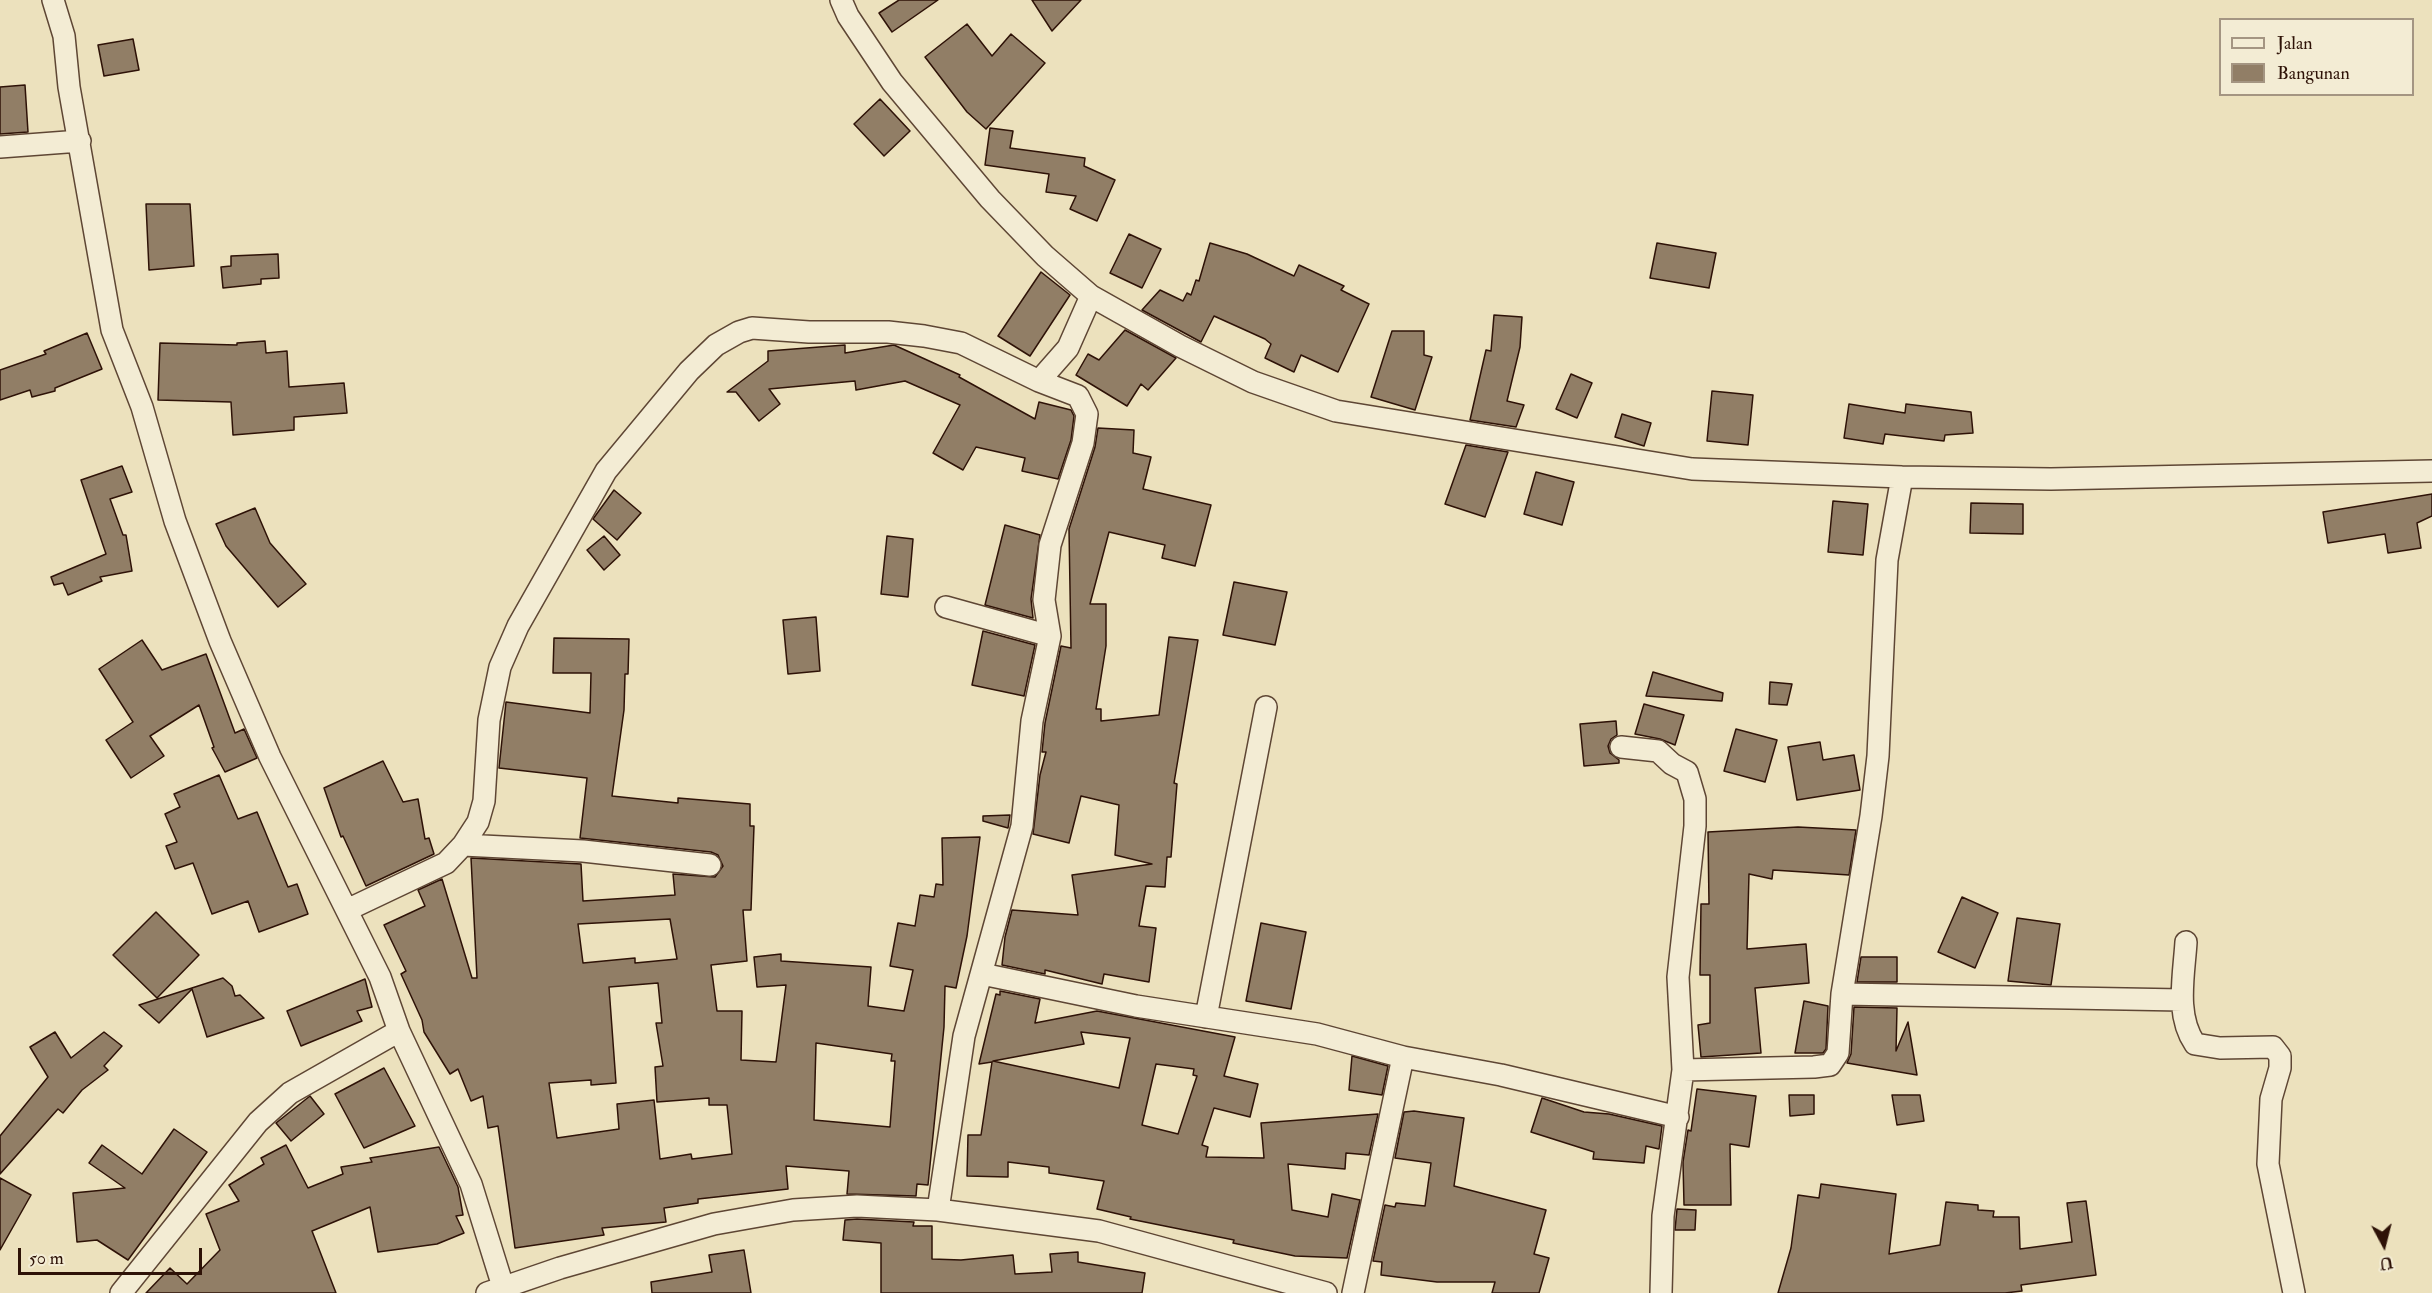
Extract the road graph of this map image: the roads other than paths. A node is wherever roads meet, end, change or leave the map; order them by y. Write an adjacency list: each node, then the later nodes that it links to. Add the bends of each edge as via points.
1 (53, 0): 3 (street, via 64,36)
2 (841, 0): 5 (street, via 892,82 990,199 1045,256)
3 (80, 141): 4 (street); 15 (street, via 112,330 142,407 175,520 220,641 270,757)
4 (0, 147)
5 (1091, 296): 6 (street, via 1068,348); 8 (street, via 1253,382 1336,411 1692,469)
6 (1039, 381): 10 (street, via 1078,396 1087,414 1083,443 1050,545 1044,600); 13 (street, via 961,343 924,336 752,328 716,345 606,471 518,626 500,667 489,720 484,801 478,822)
7 (2432, 471): 8 (street, via 2052,479)
8 (1902, 477): 18 (street, via 1887,560 1878,756)
9 (946, 607): 10 (street)
10 (1050, 636): 17 (street, via 1032,722 1022,826)
11 (1266, 707): 20 (street)
12 (1621, 747): 23 (street, via 1658,751 1687,772 1695,799 1678,977)
13 (463, 845): 14 (street, via 584,851); 15 (street, via 446,863)
14 (710, 865)
15 (347, 910): 21 (street, via 380,977)
16 (2186, 942): 19 (street)
17 (982, 974): 20 (street); 25 (street, via 964,1036)
18 (1842, 994): 19 (street); 23 (street, via 1838,1053 1830,1065)
19 (2182, 1000): 31 (street, via 2187,1032 2195,1044 2220,1048 2273,1047 2280,1056 2271,1099 2268,1164)
20 (1206, 1017): 22 (street, via 1317,1034)
21 (399, 1031): 26 (street, via 471,1184); 27 (street, via 290,1093 258,1122)
22 (1403, 1057): 24 (street, via 1501,1075); 29 (street)
23 (1683, 1070): 24 (street)
24 (1678, 1117): 30 (street, via 1663,1216)
25 (938, 1210): 26 (street, via 857,1206 794,1210 714,1224 560,1268); 28 (street, via 1099,1231)
26 (498, 1292)
27 (121, 1293)
28 (1326, 1293)
29 (1353, 1293)
30 (1661, 1293)
31 (2294, 1293)

